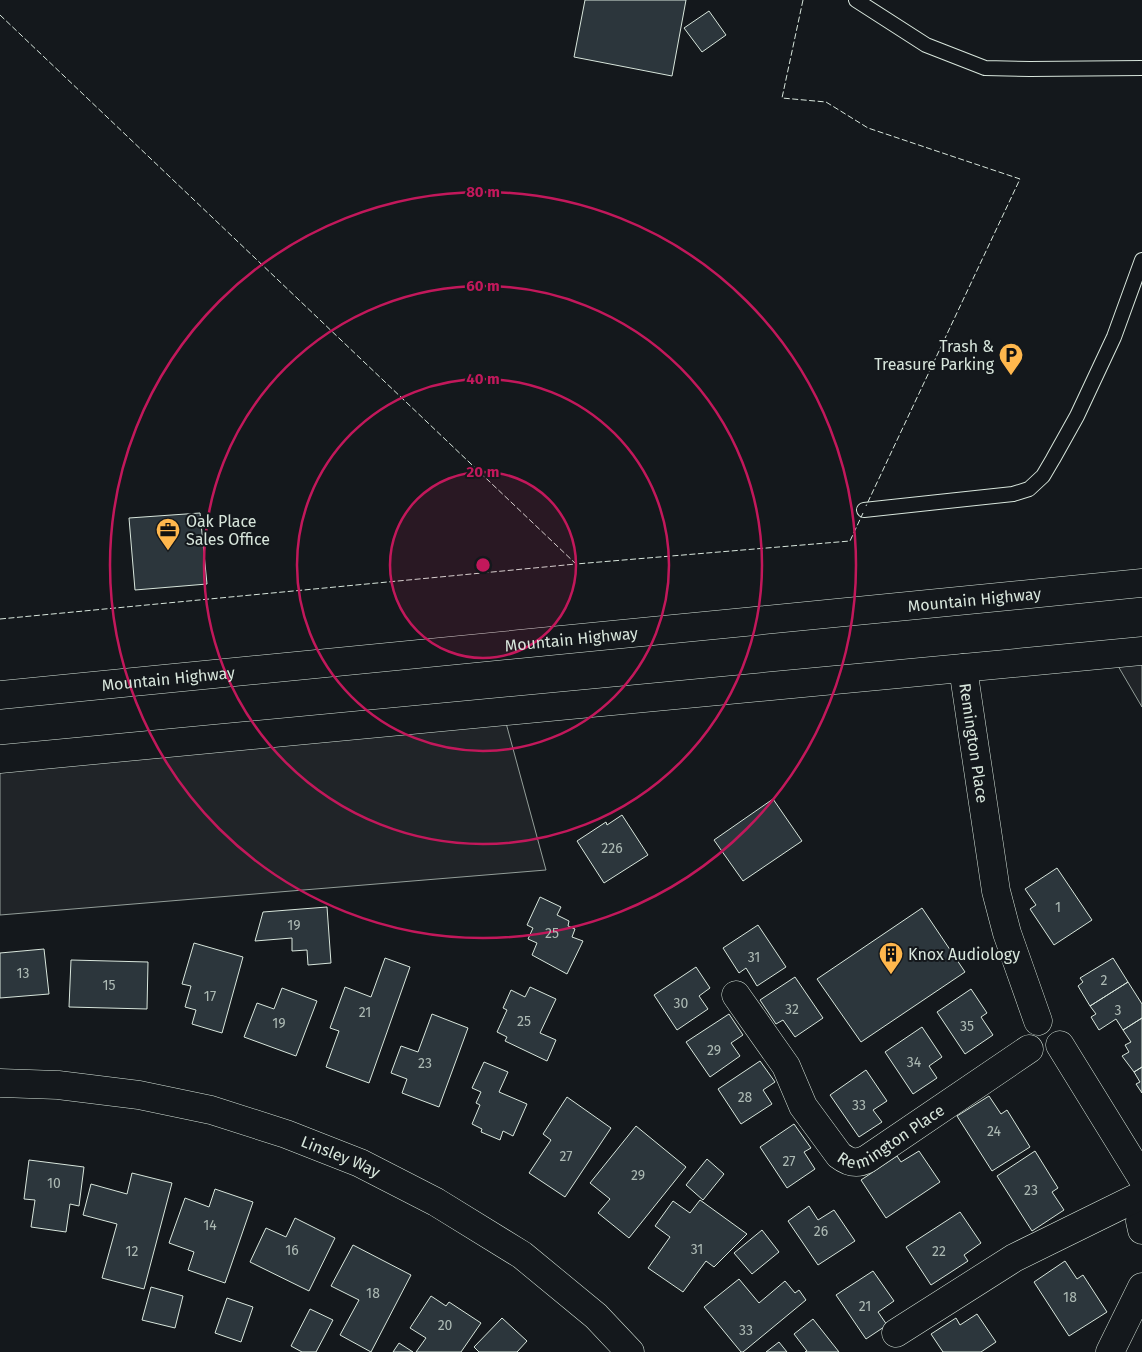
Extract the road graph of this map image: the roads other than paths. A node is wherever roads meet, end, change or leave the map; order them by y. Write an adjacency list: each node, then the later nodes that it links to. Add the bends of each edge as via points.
1 (856, 0): 2 (lane, via 926,45 985,68)
2 (1142, 68)
3 (1142, 260): 4 (lane, via 1114,337 1044,476 1029,489 1013,494)
4 (864, 510)
5 (1142, 583): 8 (main road, Mountain Highway)
6 (1142, 651): 7 (main road)
7 (962, 668): 9 (main road); 11 (main road, Remington Place, via 996,892 1006,933)
8 (0, 695)
9 (0, 759)
10 (736, 995): 13 (main road, Remington Place, via 786,1066 804,1106 839,1155 853,1162 867,1159)
11 (1038, 1021): 12 (main road, via 1054,1024 1060,1034); 13 (main road, via 1028,1028 1026,1034)
12 (1060, 1045): 13 (main road, via 1047,1056 1035,1055); 15 (main road)
13 (1029, 1049)
14 (0, 1084): 21 (main road, Linsley Way, via 58,1085 139,1094 202,1108 286,1134 360,1163 436,1202 522,1255 596,1316)
15 (1142, 1178)
16 (1142, 1195): 20 (main road, via 1014,1258)
17 (1142, 1214): 18 (main road)
18 (1142, 1230)
19 (1142, 1287): 22 (main road)
20 (896, 1333)
21 (630, 1352)
22 (1110, 1352)

